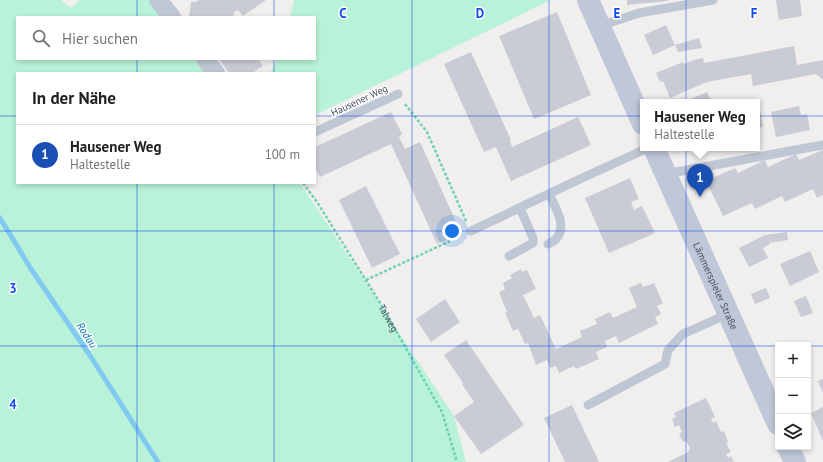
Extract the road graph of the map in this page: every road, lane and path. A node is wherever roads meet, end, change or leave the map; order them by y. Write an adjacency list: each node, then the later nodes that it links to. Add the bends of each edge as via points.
1 (158, 0): 4 (street)
2 (588, 0): 5 (main road)
3 (713, 0): 5 (lane, via 639,13)
4 (171, 16)
5 (600, 26): 9 (main road)
6 (206, 60): 7 (street)
7 (215, 72)
8 (398, 94): 10 (lane, Hausener Weg); 18 (path, Hausener Weg, via 426,132)
9 (640, 117)
10 (316, 132)
11 (823, 145): 14 (lane)
12 (642, 151): 16 (lane)
13 (655, 151): 14 (main road, Lämmerspieler Straße)
14 (665, 174): 22 (main road, Lämmerspieler Straße)
15 (304, 184): 21 (path, Talweg)
16 (549, 194): 17 (lane); 19 (lane, via 560,217 562,228 556,239)
17 (520, 208): 18 (lane); 20 (lane, via 533,243)
18 (471, 231): 21 (path)
19 (548, 244)
20 (509, 256)
21 (366, 280): 26 (path, Talweg, via 442,412)
22 (728, 314): 23 (lane, via 683,334 668,350 665,364); 24 (main road, Lämmerspieler Straße)
23 (588, 406)
24 (775, 417)
25 (789, 450): 27 (main road)
26 (457, 462)
27 (795, 462)

